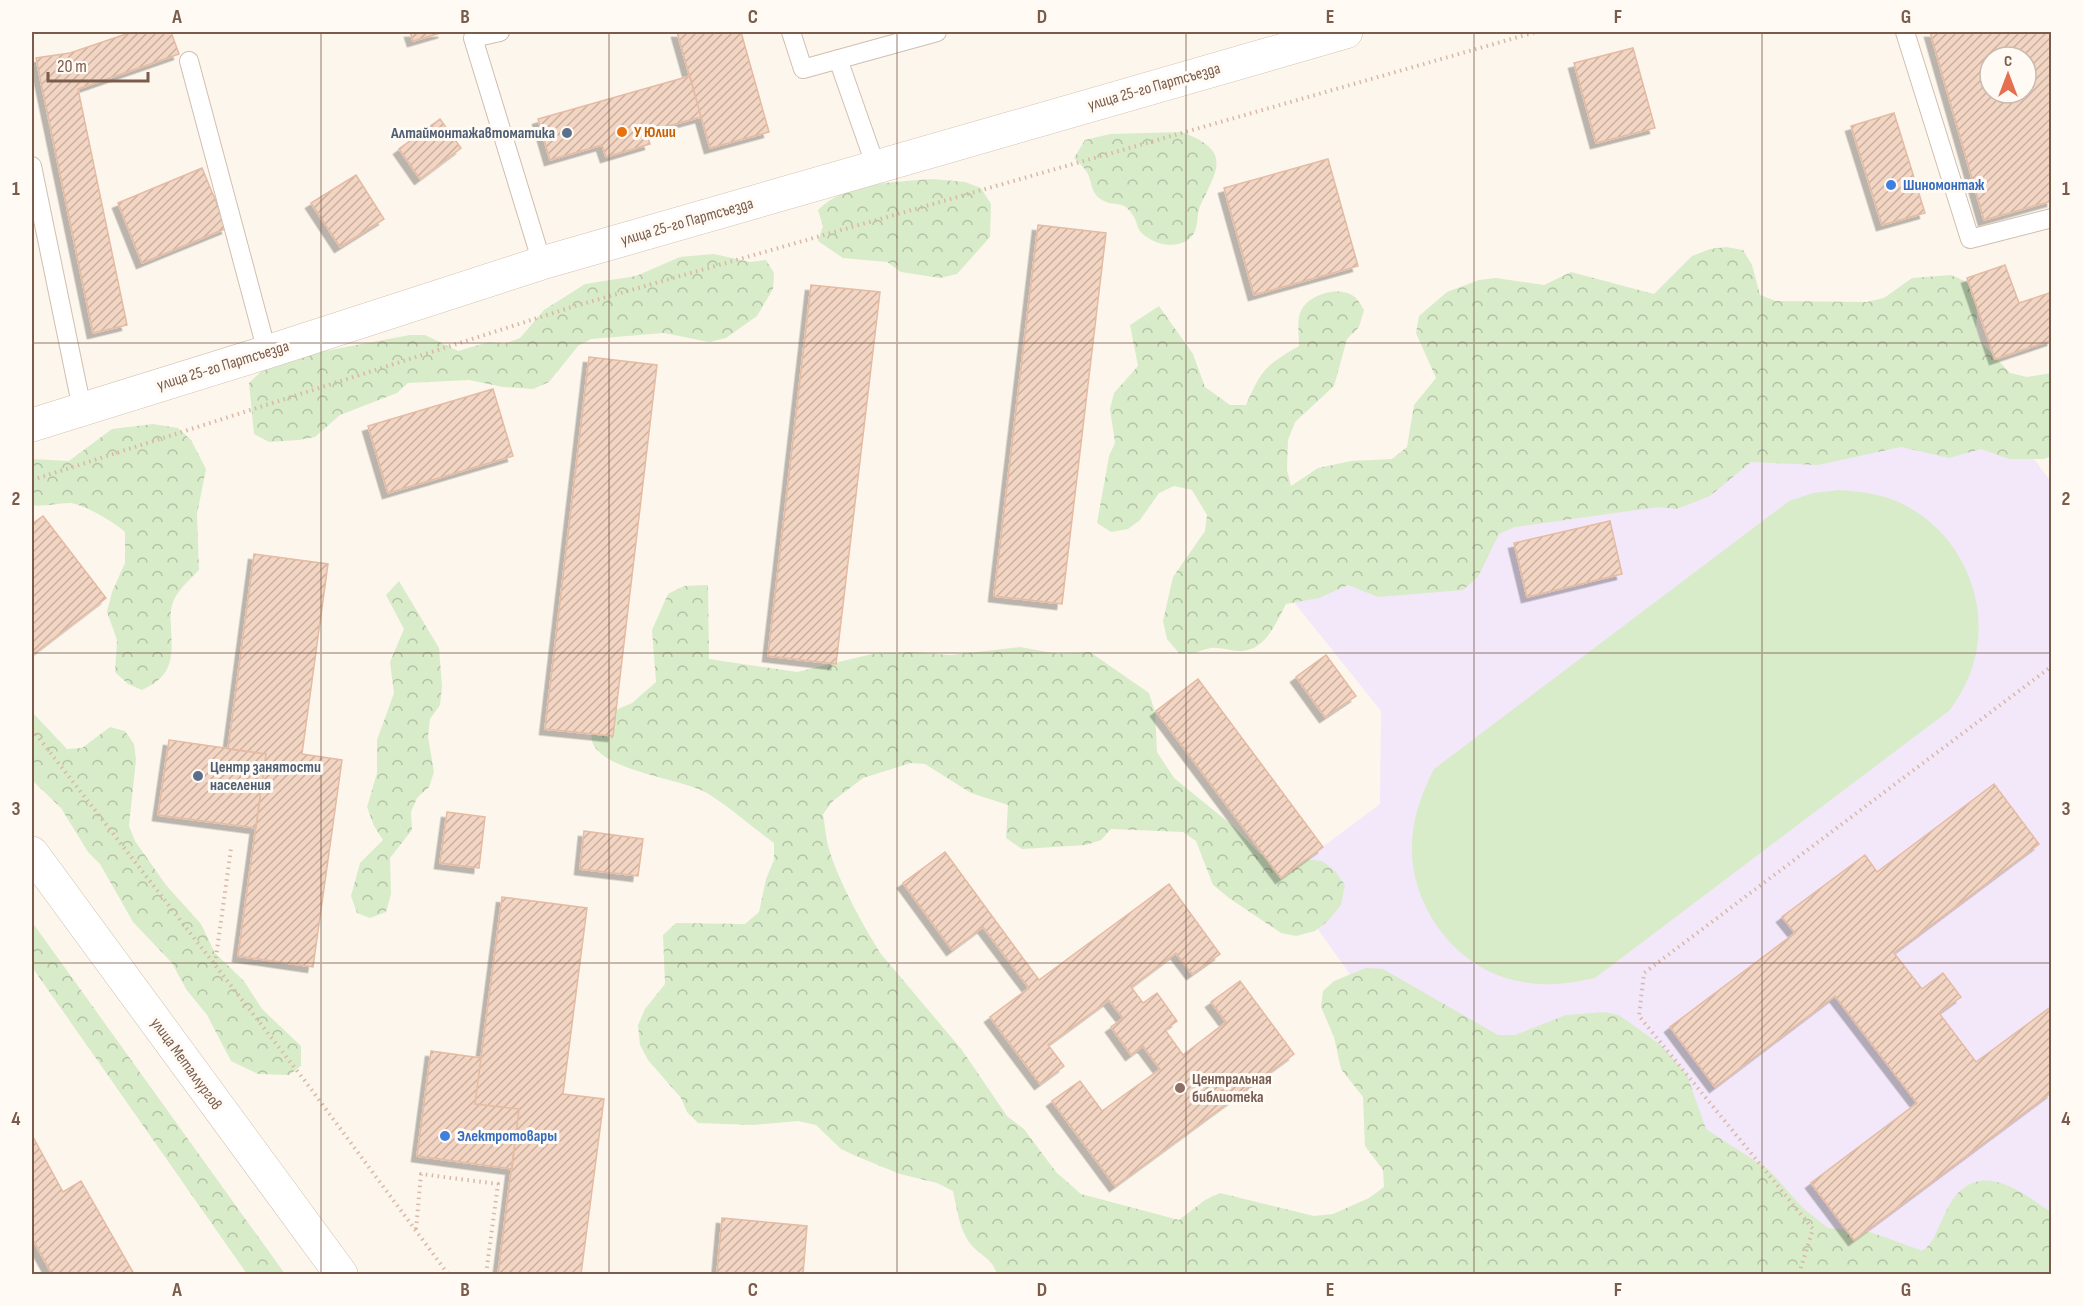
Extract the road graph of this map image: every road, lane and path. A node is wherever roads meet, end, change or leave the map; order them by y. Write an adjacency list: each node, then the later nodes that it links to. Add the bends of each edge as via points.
1 (500, 32): 12 (lane, via 473,38)
2 (791, 32): 7 (lane, via 803,69)
3 (937, 32): 7 (lane)
4 (1346, 32): 10 (street, улица 25-го Партсъезда)
5 (1536, 32): 16 (path, via 575,306)
6 (1905, 32): 11 (lane, via 1970,239)
7 (838, 59): 10 (lane)
8 (189, 61): 13 (lane)
9 (32, 166): 14 (lane)
10 (876, 167): 12 (street, улица 25-го Партсъезда)
11 (2052, 218)
12 (542, 263): 13 (street, улица 25-го Партсъезда)
13 (267, 352): 14 (street, улица 25-го Партсъезда)
14 (82, 409): 15 (street, улица 25-го Партсъезда)
15 (32, 425)
16 (32, 480)
17 (2052, 666): 26 (path, via 1644,973 1639,1016 1813,1229)
18 (32, 729): 21 (path)
19 (231, 849): 21 (path)
20 (32, 853): 23 (street, улица Металлургов)
21 (215, 965): 22 (path)
22 (416, 1230): 24 (path); 25 (path, via 421,1174 498,1184)
23 (341, 1275)
24 (448, 1275)
25 (486, 1275)
26 (1799, 1275)

